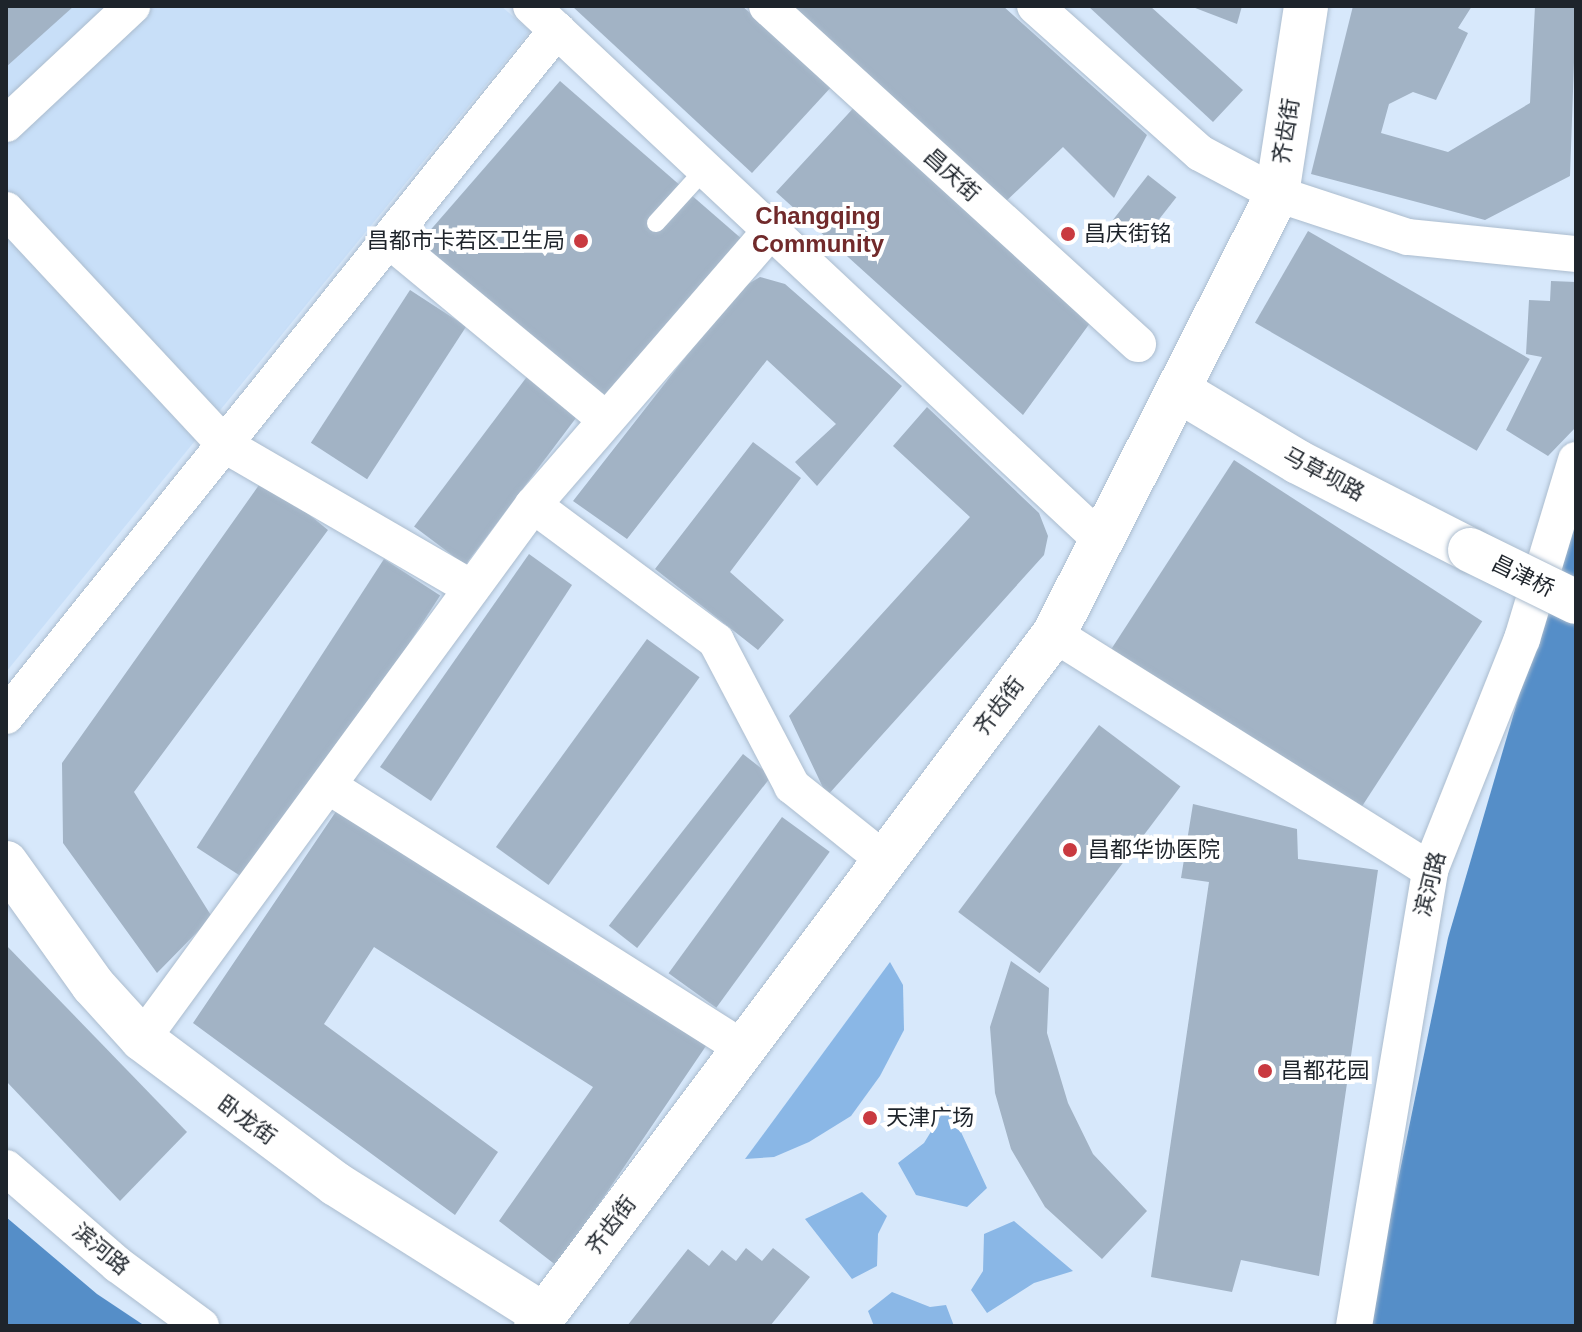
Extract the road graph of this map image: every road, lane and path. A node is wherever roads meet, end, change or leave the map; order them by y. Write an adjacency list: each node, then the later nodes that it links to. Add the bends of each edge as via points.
1 (132, 6): 6 (street)
2 (767, 6): 14 (street, 昌庆街)
3 (1035, 6): 8 (street, via 1200,153)
4 (1306, 6): 8 (main road, 齐齿街)
5 (544, 18): 7 (street); 12 (street)
6 (6, 124)
7 (706, 168): 10 (lane); 11 (street)
8 (1277, 194): 13 (street, via 1408,237); 15 (main road, 齐齿街)
9 (6, 210): 17 (street)
10 (656, 223)
11 (773, 228): 16 (street); 20 (street)
12 (389, 240): 16 (street); 17 (street)
13 (1576, 254)
14 (1138, 344)
15 (1181, 392): 20 (main road, 齐齿街); 21 (main road, 马草坝路, via 1298,462)
16 (604, 418): 19 (street)
17 (225, 445): 22 (street); 25 (street)
18 (1576, 460): 29 (street, 滨河路, via 1522,639)
19 (533, 505): 22 (street); 27 (street, via 716,641 792,786)
20 (1102, 541): 24 (main road, 齐齿街)
21 (1470, 550): 23 (main road, 昌津桥, bridge)
22 (472, 588): 26 (street)
23 (1576, 602)
24 (1054, 634): 27 (main road, 齐齿街); 29 (street)
25 (6, 716)
26 (330, 787): 30 (street); 31 (street)
27 (883, 859): 31 (main road, 齐齿街)
28 (6, 863): 30 (main road, 卧龙街, via 93,985)
29 (1430, 870): 35 (street, 滨河路)
30 (142, 1039): 33 (main road, 卧龙街, via 336,1184)
31 (745, 1049): 33 (main road, 齐齿街)
32 (6, 1168): 34 (street, 滨河路, via 118,1265)
33 (540, 1320)
34 (201, 1326)
35 (1354, 1326)

